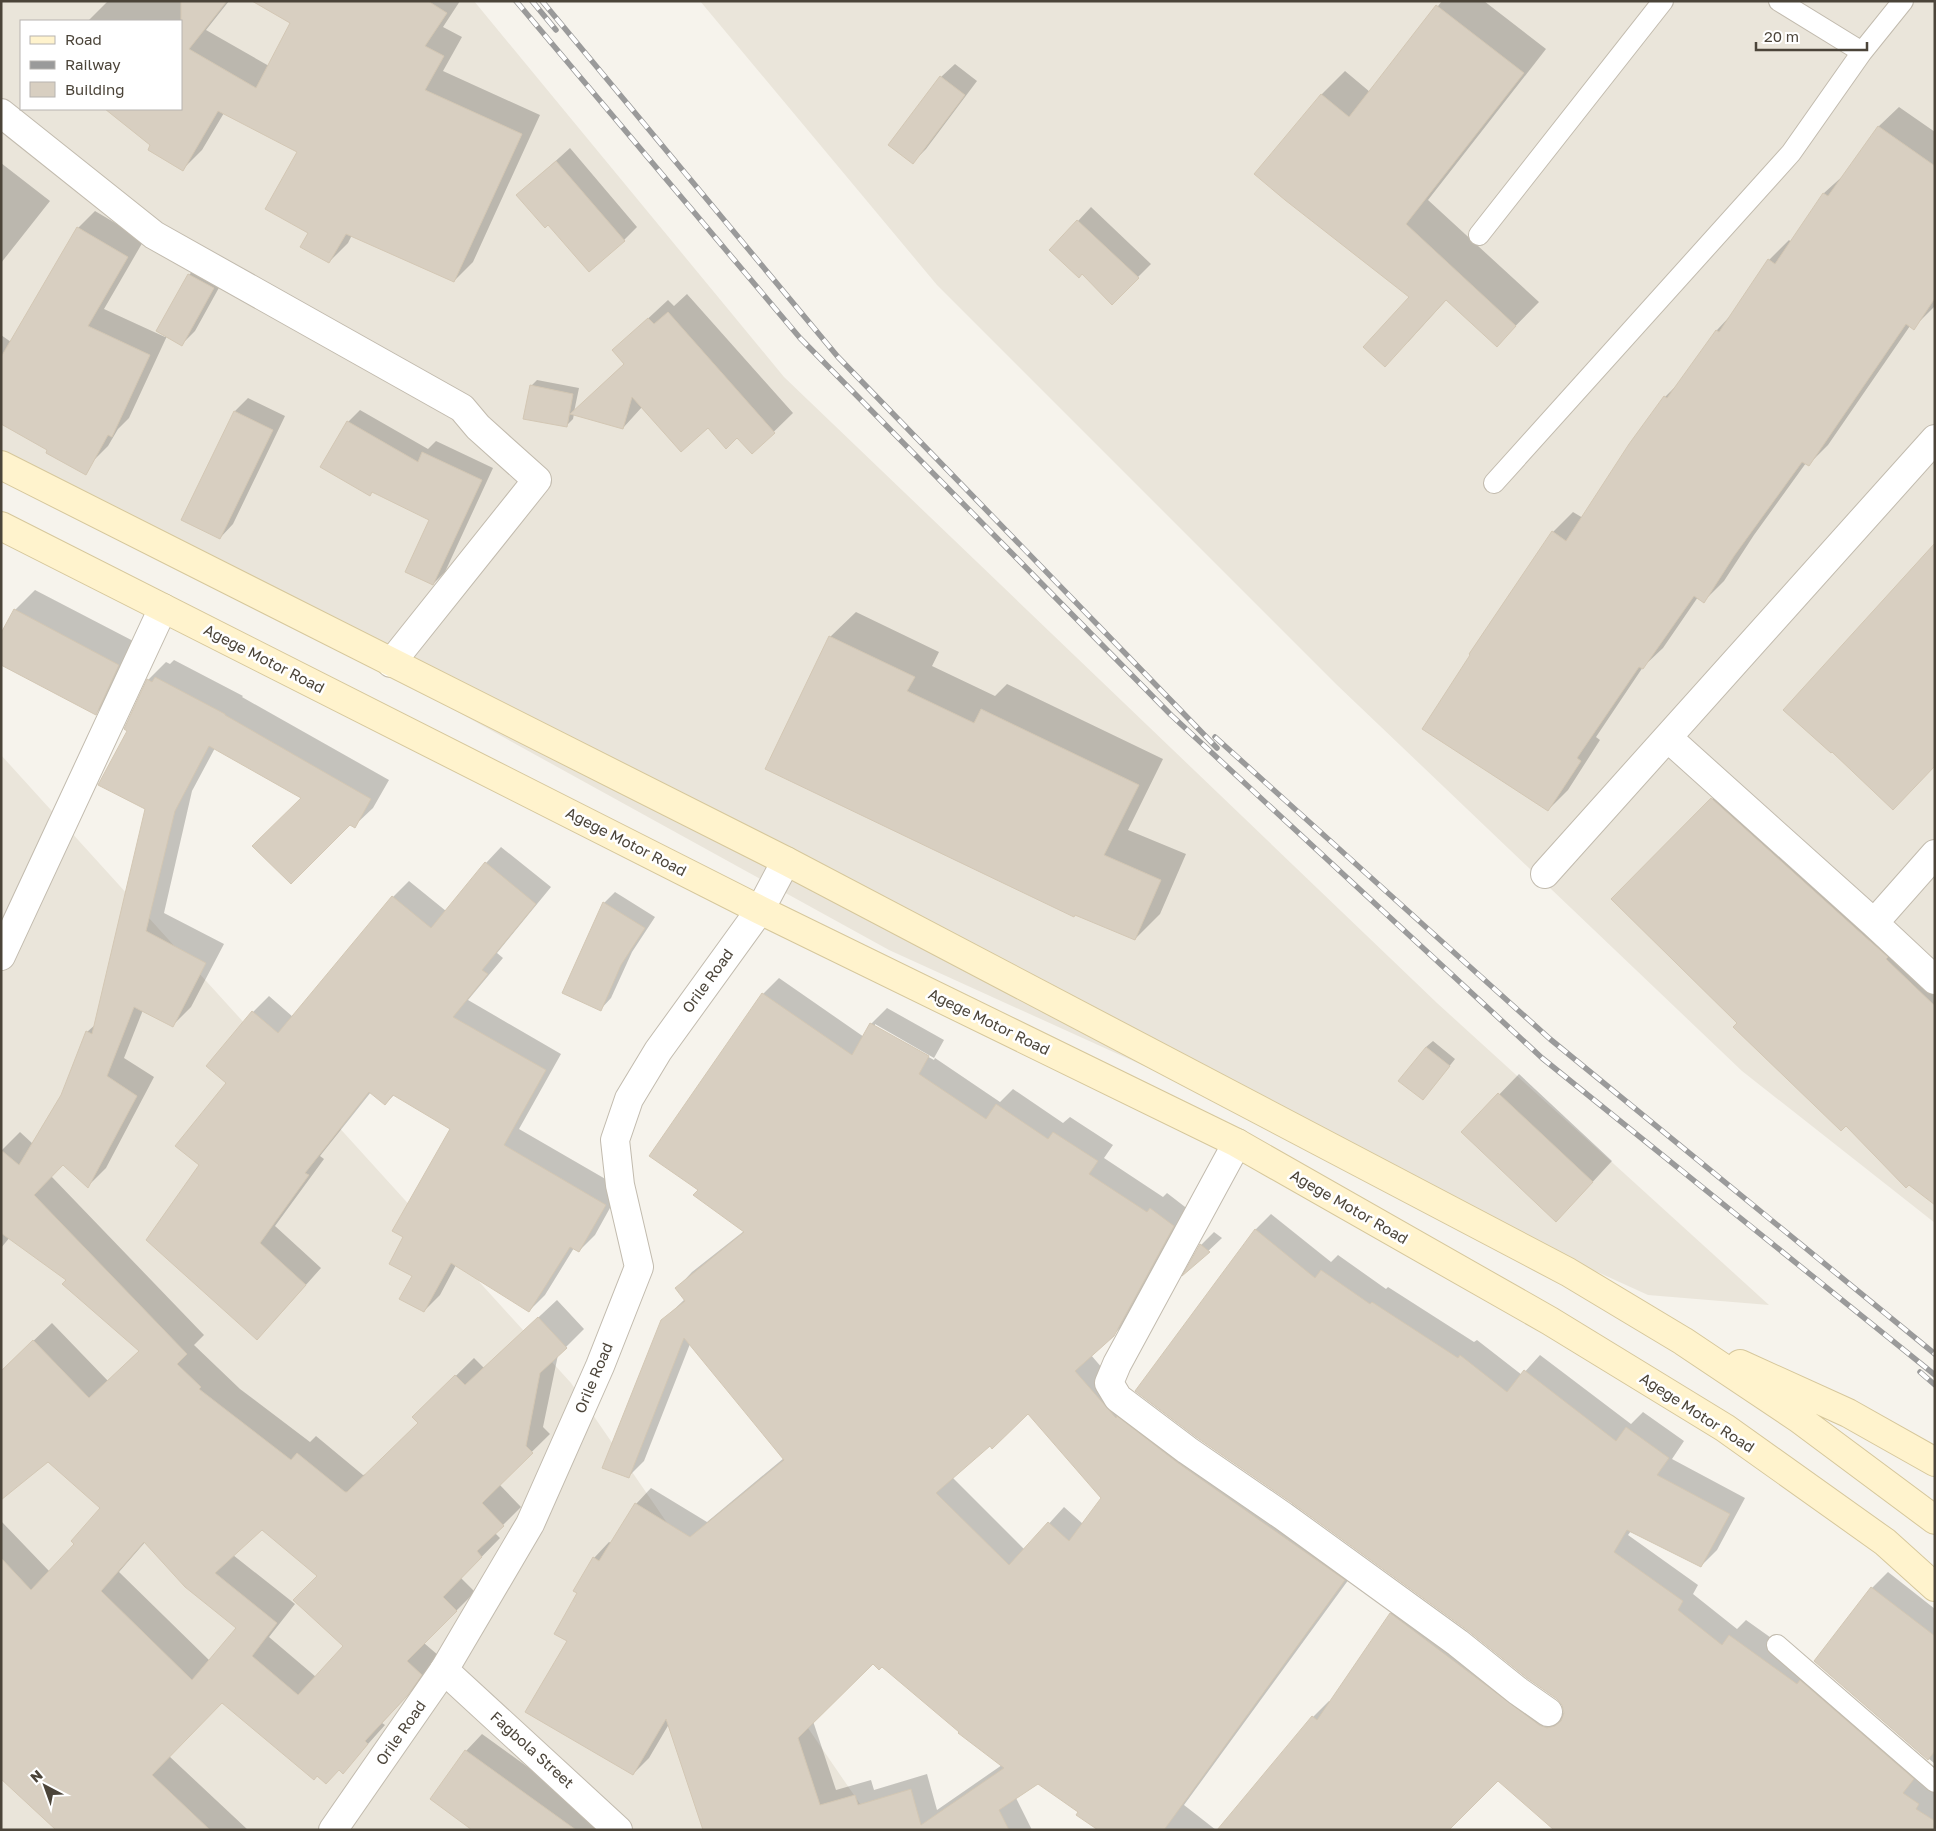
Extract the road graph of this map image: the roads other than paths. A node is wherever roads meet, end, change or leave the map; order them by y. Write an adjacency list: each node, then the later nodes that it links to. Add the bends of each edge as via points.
1 (1663, 1): 6 (lane)
2 (1779, 1): 4 (lane)
3 (1903, 1): 4 (lane)
4 (1862, 52): 9 (lane, via 1791,154)
5 (1, 113): 12 (street, via 154,235 462,408 478,428 537,480)
6 (1479, 235)
7 (1935, 440): 13 (street)
8 (1, 465): 12 (main road)
9 (1494, 483)
10 (1, 526): 11 (main road, Agege Motor Road)
11 (163, 608): 17 (main road, Agege Motor Road); 19 (street)
12 (391, 663): 15 (main road)
13 (1668, 738): 16 (street); 18 (street)
14 (1935, 854): 18 (street)
15 (786, 861): 17 (street, Orile Road); 22 (main road, via 1568,1272)
16 (1545, 874)
17 (760, 910): 21 (main road, Agege Motor Road); 27 (street, Orile Road, via 658,1051 628,1099 615,1140 620,1185 639,1267 600,1366 530,1524)
18 (1874, 923): 20 (street)
19 (1, 956)
20 (1935, 980)
21 (1237, 1143): 25 (main road, Agege Motor Road, via 1550,1321 1725,1428 1885,1542); 28 (street, via 1109,1383 1118,1398 1187,1450 1458,1642)
22 (1683, 1341): 23 (main road, via 1848,1413); 24 (main road, via 1798,1418)
23 (1935, 1462)
24 (1935, 1520)
25 (1935, 1587)
26 (1777, 1644): 29 (lane)
27 (444, 1670): 30 (street, Orile Road); 31 (street, Fagbola Street)
28 (1548, 1712)
29 (1935, 1782)
30 (333, 1830)
31 (618, 1830)

